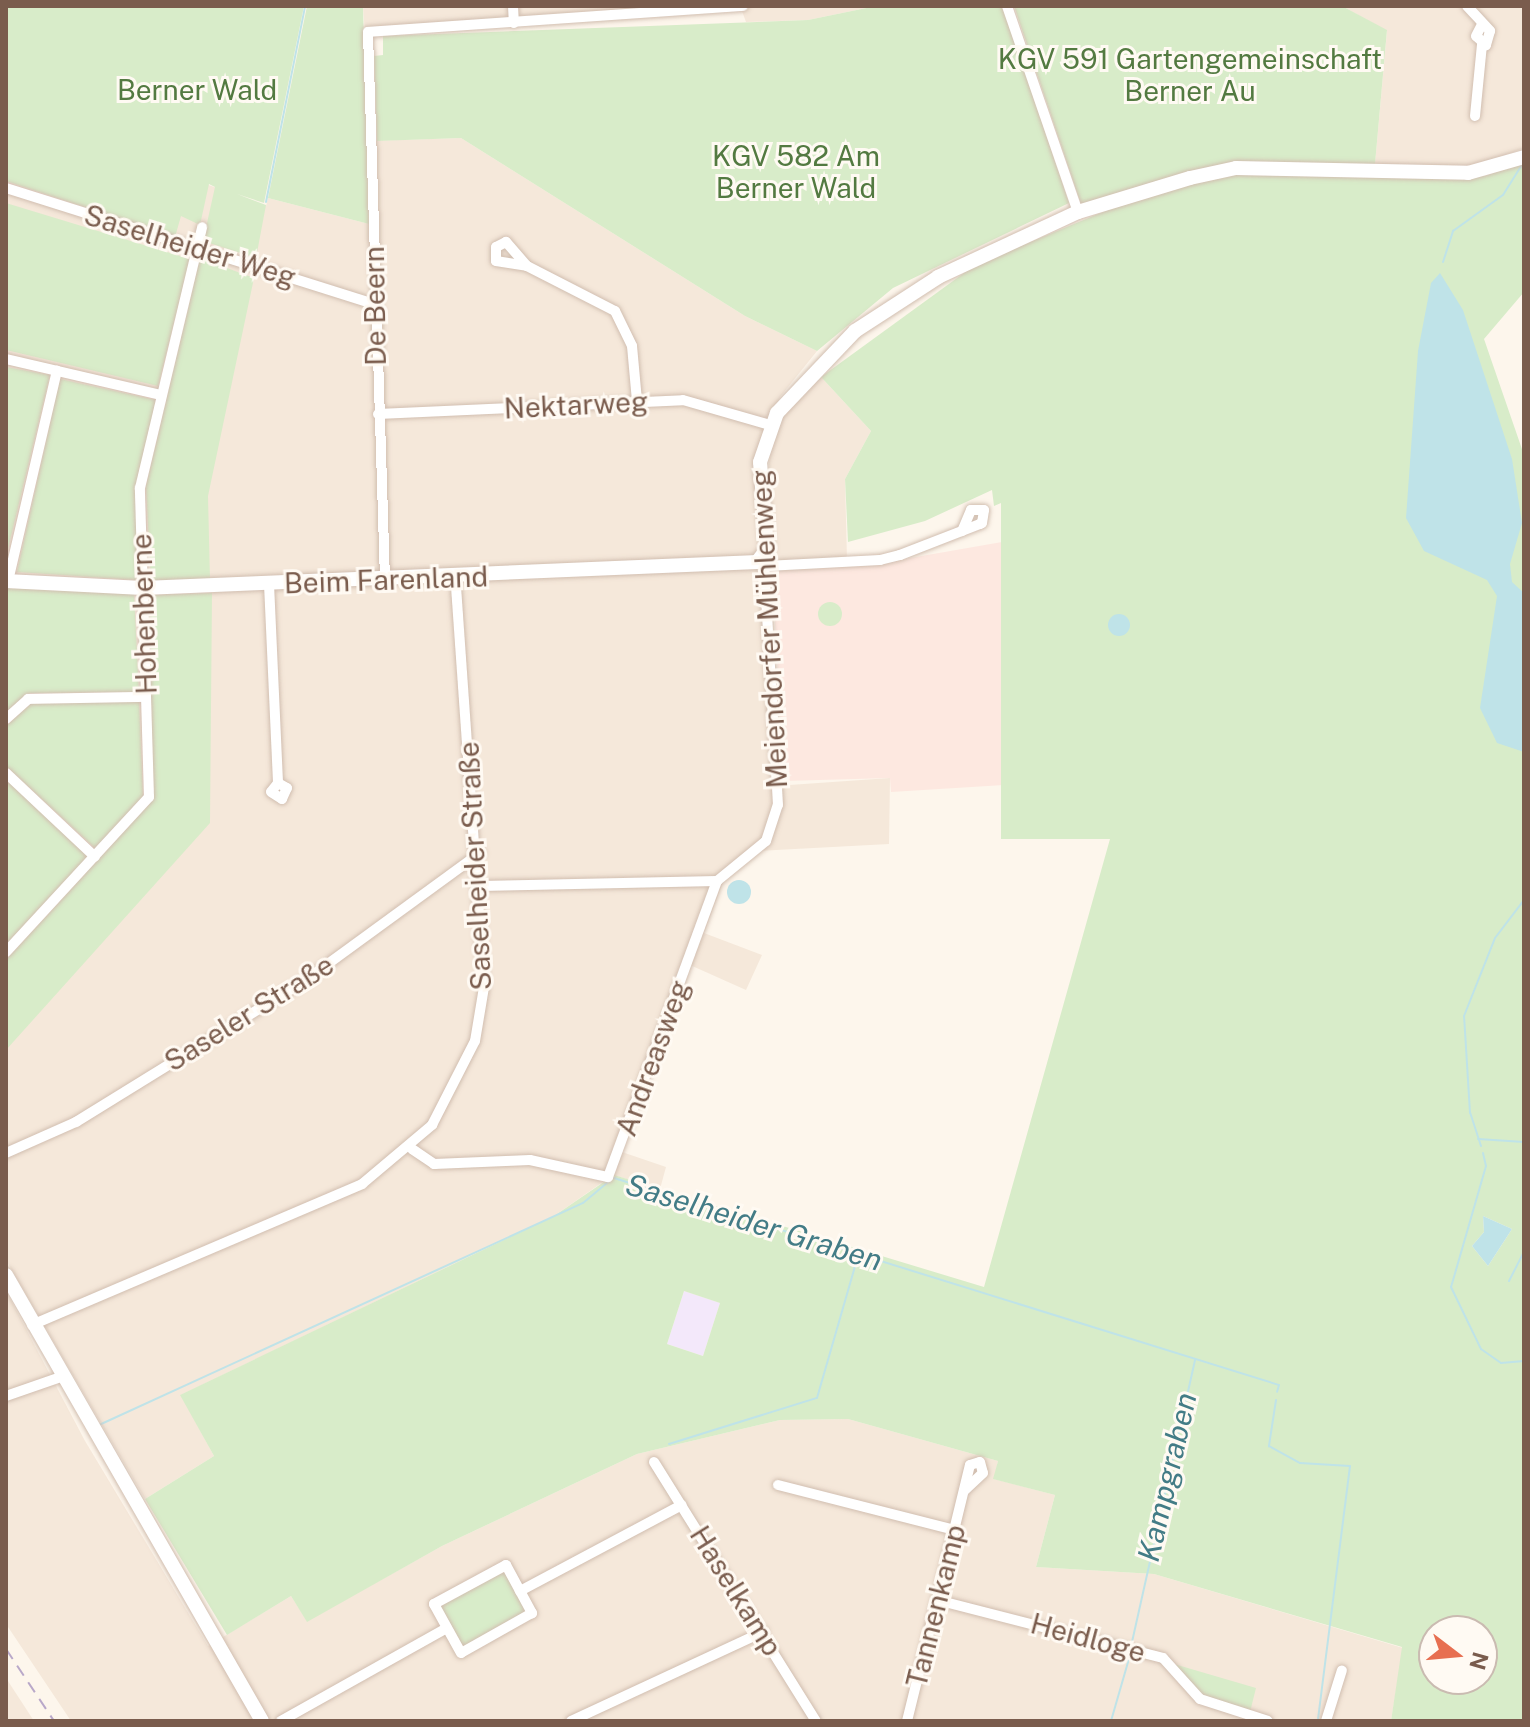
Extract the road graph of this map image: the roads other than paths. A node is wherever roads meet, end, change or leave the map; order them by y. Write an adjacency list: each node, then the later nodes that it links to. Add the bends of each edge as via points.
1 (513, 6): 5 (street)
2 (1007, 6): 9 (street)
3 (1467, 6): 6 (street, via 1492,38 1482,44)
4 (743, 8): 5 (street)
5 (514, 23): 13 (street, De Beern, via 368,32)
6 (1475, 116)
7 (1524, 157): 9 (street, Meiendorfer Mühlenweg, via 1468,173 1236,168)
8 (6, 188): 11 (street, Saselheider Weg)
9 (1078, 212): 19 (street, Meiendorfer Mühlenweg, via 892,304 806,376)
10 (202, 227): 11 (street, Hohenberne)
11 (196, 249): 13 (street, Saselheider Weg); 16 (street, Hohenberne)
12 (527, 266): 17 (street, via 615,311 632,346)
13 (375, 304): 18 (street, De Beern)
14 (6, 359): 15 (street)
15 (57, 371): 16 (street); 24 (street)
16 (161, 395): 26 (street, Hohenberne, via 140,488)
17 (637, 401): 18 (street, Nektarweg); 19 (street, Nektarweg, via 723,407)
18 (378, 414): 23 (street, De Beern)
19 (770, 425): 21 (street, Meiendorfer Mühlenweg, via 760,470)
20 (962, 531): 21 (street, via 873,562)
21 (765, 562): 22 (street, Beim Farenland); 33 (street, Meiendorfer Mühlenweg, via 776,818 757,851)
22 (455, 577): 23 (street, Beim Farenland); 31 (street, Saselheider Straße)
23 (385, 580): 25 (street, Beim Farenland)
24 (7, 581): 26 (street, Beim Farenland)
25 (269, 584): 26 (street, Beim Farenland); 30 (street)
26 (143, 588): 27 (street, Hohenberne)
27 (146, 697): 28 (street, via 28,699); 32 (street, Hohenberne, via 149,797)
28 (6, 719)
29 (6, 773): 32 (street)
30 (278, 783)
31 (480, 853): 34 (street, Saselheider Straße); 37 (street, Saseler Straße, via 303,982 76,1122)
32 (95, 857): 35 (street, Hohenberne)
33 (717, 881): 34 (street); 36 (street, Andreasweg, via 608,1177 530,1160 434,1164)
34 (481, 886): 36 (street, Saselheider Straße, via 484,987 475,1041 432,1125)
35 (6, 952)
36 (412, 1149): 39 (street, Saselheider Straße, via 362,1184)
37 (6, 1153)
38 (6, 1275): 39 (street)
39 (32, 1325): 40 (street)
40 (61, 1377): 41 (street); 52 (street)
41 (6, 1396)
42 (654, 1462): 45 (street, Haselkamp)
43 (778, 1485): 46 (street)
44 (964, 1491): 46 (street, Tannenkamp)
45 (682, 1505): 47 (street); 50 (street, Haselkamp)
46 (954, 1530): 48 (street, Tannenkamp)
47 (520, 1591): 49 (street, via 532,1613 461,1653); 49 (street, via 506,1565 434,1604)
48 (937, 1600): 56 (street, Tannenkamp); 57 (street, Heidloge, via 1163,1658 1200,1699)
49 (447, 1628): 53 (street)
50 (763, 1632): 54 (street); 55 (street, Haselkamp)
51 (1342, 1670): 58 (street)
52 (262, 1721)
53 (281, 1721)
54 (571, 1721)
55 (816, 1721)
56 (907, 1721)
57 (1268, 1721)
58 (1326, 1721)

